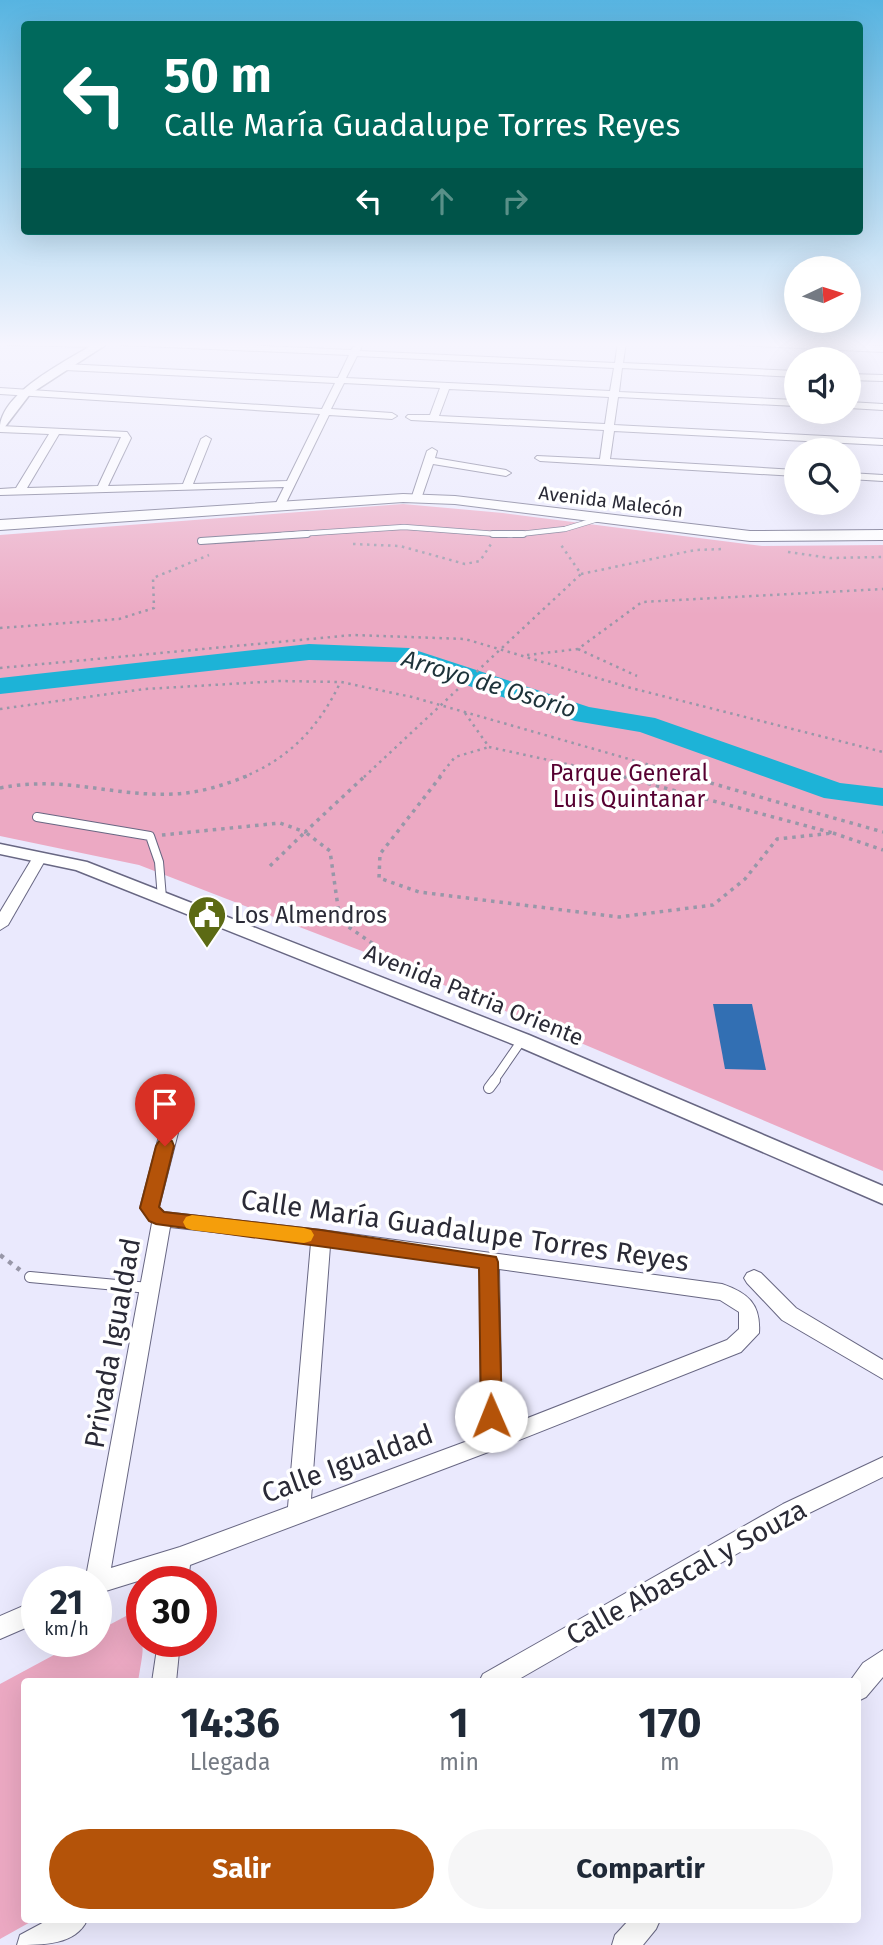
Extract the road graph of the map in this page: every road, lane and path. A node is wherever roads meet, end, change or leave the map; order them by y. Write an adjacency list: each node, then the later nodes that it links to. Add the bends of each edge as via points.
1 (53, 433): 17 (street)
2 (103, 433): 16 (street, via 126,438)
3 (316, 433): 14 (street)
4 (609, 433): 9 (street)
5 (715, 433): 7 (street)
6 (206, 439): 15 (street)
7 (883, 442)
8 (540, 458): 9 (street)
9 (604, 463): 10 (street)
10 (784, 472)
11 (506, 473): 19 (street, via 431,455)
12 (861, 477): 13 (street)
13 (883, 478)
14 (290, 484): 15 (street); 20 (street)
15 (187, 487): 16 (street)
16 (102, 490): 17 (street)
17 (20, 491): 18 (street)
18 (0, 492)
19 (416, 499): 20 (main road, Avenida Malecón); 21 (main road, Avenida Malecón)
20 (280, 505): 22 (main road, Avenida Malecón)
21 (598, 519): 23 (main road, Avenida Malecón, via 750,536); 24 (lane, via 565,529)
22 (0, 525)
23 (883, 535)
24 (495, 536): 26 (lane, via 404,527); 27 (path, via 480,561 465,564 400,546)
25 (558, 540): 32 (path)
26 (201, 541)
27 (346, 544)
28 (723, 550): 32 (path, via 695,550)
29 (776, 550): 31 (path, via 830,558)
30 (219, 554): 34 (path, via 153,578 154,608 119,619)
31 (883, 557)
32 (581, 575): 35 (path)
33 (883, 589): 36 (path, via 642,602)
34 (0, 628)
35 (502, 649): 37 (path); 38 (path, via 466,639 353,635); 41 (path)
36 (578, 649): 37 (path); 39 (path)
37 (525, 655): 45 (path, via 631,688)
38 (0, 668)
39 (637, 676)
40 (341, 682): 41 (path); 42 (path, via 145,690); 46 (path, via 328,710 299,744 236,780 195,793 156,794 60,781)
41 (440, 706): 43 (path); 48 (path)
42 (0, 709)
43 (465, 713): 44 (path); 49 (path)
44 (489, 747): 50 (path, via 580,764); 50 (path, via 455,757 380,854 379,877 419,892 619,917 713,905 745,879 777,839)
45 (883, 752)
46 (0, 788)
47 (37, 817): 51 (lane)
48 (305, 832): 51 (path, via 280,823); 55 (path); 58 (path, via 330,851 341,920)
49 (883, 832)
50 (833, 833): 53 (path)
51 (150, 836): 56 (lane, via 159,862)
52 (0, 849): 54 (street, Avenida Patria Oriente)
53 (883, 850)
54 (40, 858): 56 (street, Avenida Patria Oriente, via 81,866); 57 (street)
55 (270, 866)
56 (162, 898): 59 (street, Avenida Patria Oriente)
57 (0, 925)
58 (379, 948)
59 (522, 1040): 60 (lane); 62 (street, Avenida Patria Oriente)
60 (489, 1088)
61 (172, 1121): 63 (street, Privada Igualdad, via 149,1208)
62 (883, 1195)
63 (162, 1219): 64 (street, Calle María Guadalupe Torres Reyes); 69 (street, Privada Igualdad)
64 (321, 1237): 66 (street, Calle María Guadalupe Torres Reyes); 74 (street)
65 (0, 1255): 67 (path)
66 (489, 1262): 70 (street, Calle María Guadalupe Torres Reyes, via 722,1292 741,1300); 72 (street)
67 (30, 1277): 69 (lane)
68 (754, 1278): 71 (street, via 789,1314)
69 (149, 1288): 76 (street, Privada Igualdad)
70 (751, 1315): 72 (street, Calle Igualdad, via 749,1333 734,1346)
71 (883, 1370)
72 (492, 1441): 74 (street, Calle Igualdad)
73 (883, 1467): 84 (street, Calle Abascal y Souza, via 791,1511)
74 (299, 1512): 75 (street, Calle Igualdad)
75 (180, 1558): 77 (street); 78 (street, Calle Igualdad)
76 (100, 1566)
77 (179, 1566)
78 (112, 1578)
79 (21, 1618): 80 (street)
80 (0, 1628)
81 (167, 1657): 83 (street)
82 (883, 1662): 85 (street)
83 (164, 1678)
84 (498, 1678)
85 (861, 1685)
86 (69, 1923): 88 (street)
87 (644, 1923): 89 (street)
88 (30, 1945)
89 (625, 1945)

